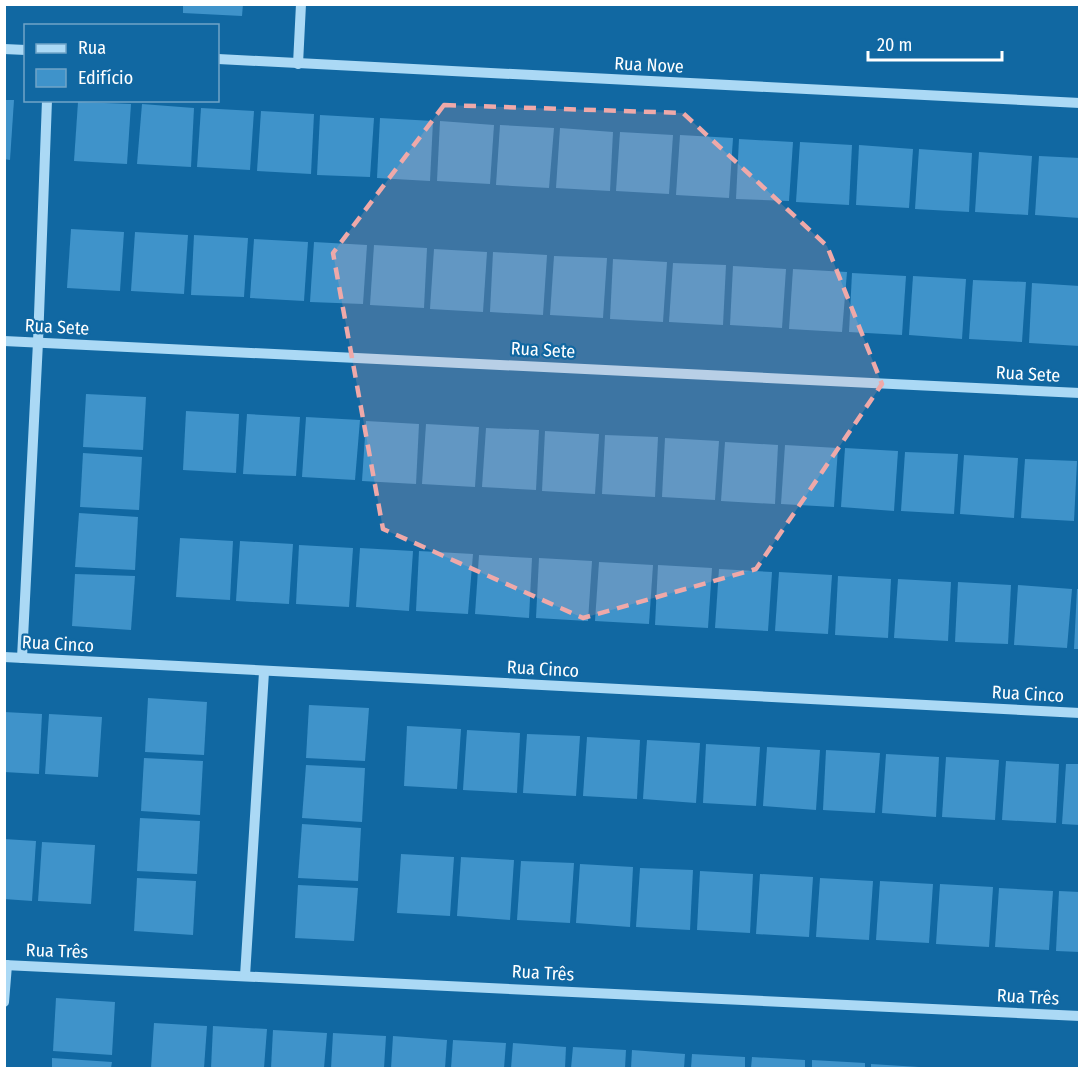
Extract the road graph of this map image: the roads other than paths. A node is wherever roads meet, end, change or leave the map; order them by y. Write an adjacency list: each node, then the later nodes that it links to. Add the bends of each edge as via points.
1 (301, 4): 5 (street)
2 (4, 49): 3 (street)
3 (24, 50)
4 (219, 59): 5 (street, Rua Nove)
5 (298, 64): 7 (street, Rua Nove)
6 (47, 102): 9 (street)
7 (1080, 104)
8 (4, 341): 9 (street, Rua Sete)
9 (38, 342): 10 (street, Rua Sete); 12 (street)
10 (1080, 393)
11 (4, 657): 12 (street, Rua Cinco)
12 (22, 658): 13 (street, Rua Cinco)
13 (264, 672): 14 (street, Rua Cinco); 16 (street)
14 (1080, 713)
15 (6, 965): 16 (street, Rua Três); 17 (street)
16 (245, 976): 18 (street, Rua Três)
17 (4, 1002)
18 (1080, 1016)

